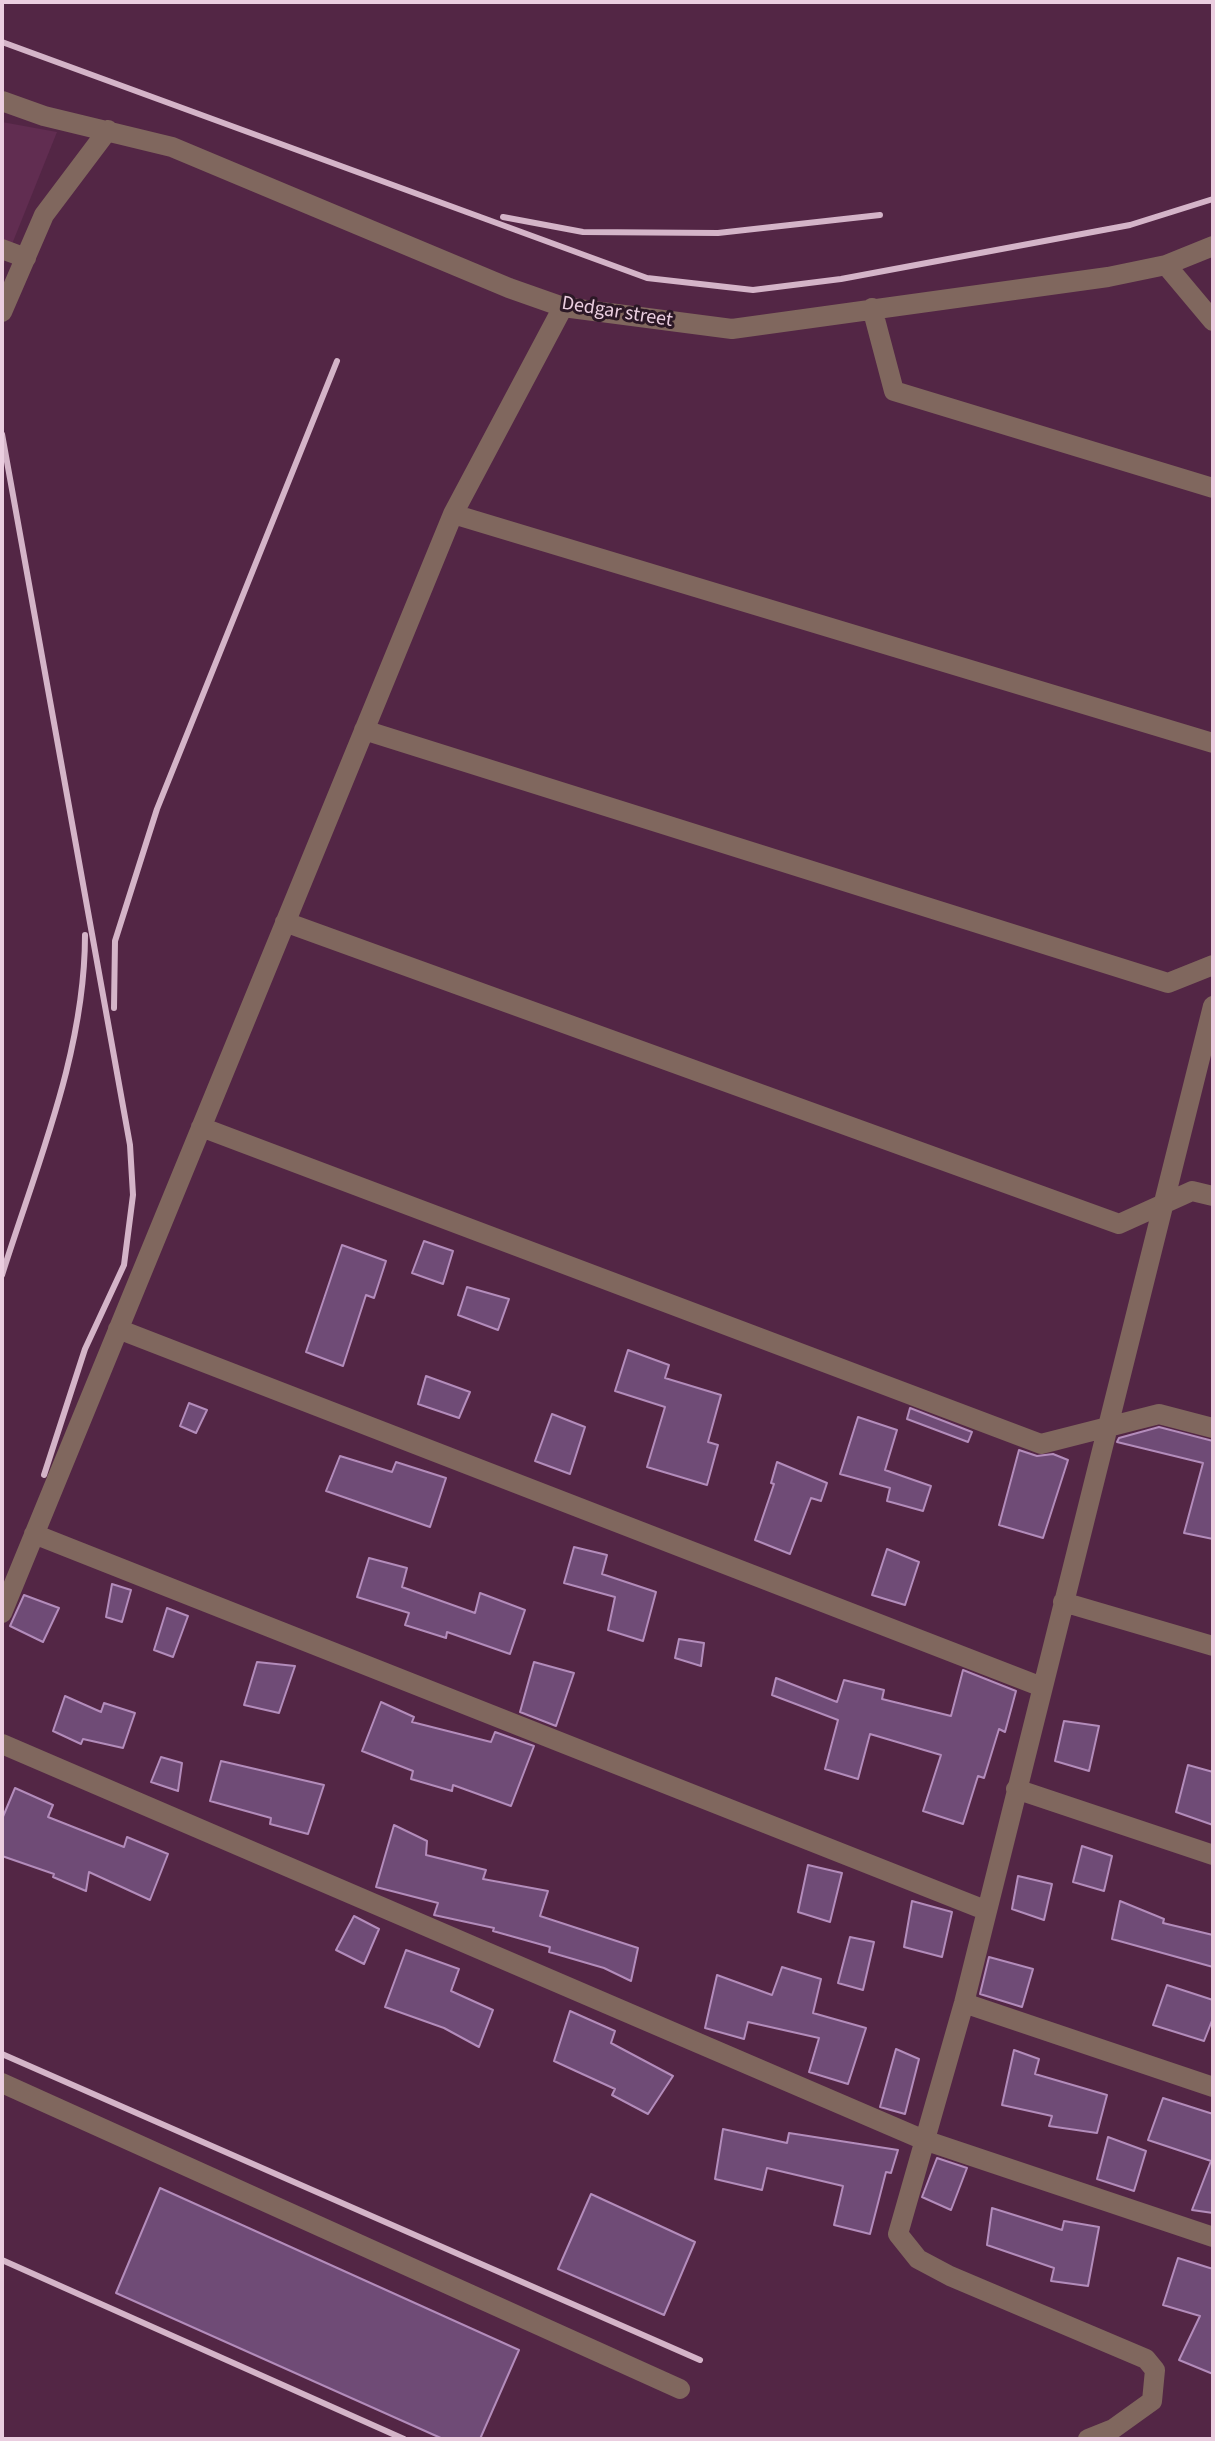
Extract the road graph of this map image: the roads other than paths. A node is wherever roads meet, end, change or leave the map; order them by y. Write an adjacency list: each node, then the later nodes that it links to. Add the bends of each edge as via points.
1 (2, 101): 2 (street, Dedgar street)
2 (108, 130): 5 (street, via 44,215); 7 (street, Dedgar street, via 172,147)
3 (1213, 246): 6 (street, Dedgar street)
4 (2, 249): 5 (street)
5 (26, 258): 9 (street)
6 (1166, 265): 8 (street, Dedgar street); 10 (street)
7 (563, 307): 8 (street, Dedgar street, via 732,329); 12 (street)
8 (872, 308): 11 (street, via 894,391)
9 (2, 312)
10 (1213, 321)
11 (1213, 488)
12 (453, 514): 13 (street); 14 (street)
13 (364, 730): 15 (street); 16 (street, via 1168,983)
14 (1213, 743)
15 (285, 922): 18 (street); 20 (street, via 1119,1224)
16 (1213, 965)
17 (1213, 1006): 20 (street)
18 (201, 1127): 21 (street); 22 (street, via 1041,1444)
19 (1213, 1196): 20 (street, via 1192,1191)
20 (1163, 1207): 22 (street)
21 (118, 1329): 24 (street); 28 (street)
22 (1108, 1425): 23 (street, via 1159,1414); 25 (street)
23 (1213, 1428)
24 (34, 1534): 26 (street); 32 (street)
25 (1063, 1602): 27 (street); 28 (street)
26 (2, 1613)
27 (1213, 1646)
28 (1042, 1687): 30 (street)
29 (2, 1744): 36 (street)
30 (1016, 1789): 31 (street); 32 (street)
31 (1213, 1855)
32 (985, 1910): 33 (street)
33 (964, 2003): 35 (street); 36 (street)
34 (2, 2083): 38 (street)
35 (1213, 2087)
36 (924, 2140): 37 (street); 39 (street, via 898,2234 906,2249 950,2276 1146,2359 1155,2370 1152,2401 1113,2429)
37 (1213, 2237)
38 (680, 2389)
39 (1088, 2439)

